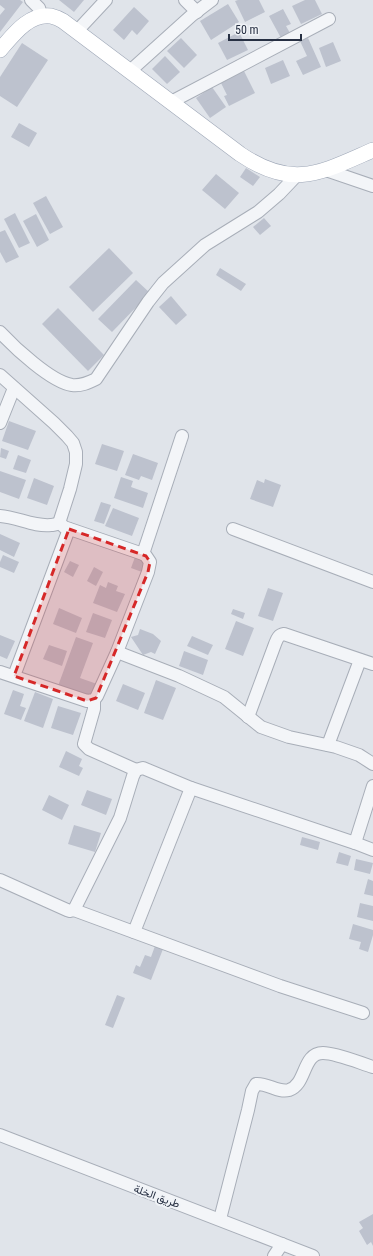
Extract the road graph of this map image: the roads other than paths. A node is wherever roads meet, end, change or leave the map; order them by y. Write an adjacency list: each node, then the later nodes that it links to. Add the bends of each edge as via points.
1 (31, 0): 6 (street, via 39,8)
2 (106, 0): 8 (street)
3 (185, 0): 5 (street)
4 (212, 0): 5 (street)
5 (196, 12): 10 (street)
6 (42, 17): 8 (main road, via 52,16); 9 (main road, via 29,21 14,33)
7 (329, 19): 11 (street)
8 (78, 30): 10 (main road)
9 (0, 50)
10 (130, 71): 11 (main road)
11 (171, 102): 14 (main road, via 250,160 280,173)
12 (373, 150): 13 (main road)
13 (326, 170): 14 (main road); 15 (street)
14 (297, 175): 16 (street, via 258,212 205,245 163,283 96,379 85,385 72,385 59,380 43,370)
15 (373, 186)
16 (0, 332)
17 (0, 375): 18 (street)
18 (14, 388): 19 (street); 22 (street, via 73,443 76,464)
19 (0, 423)
20 (182, 436): 24 (street)
21 (0, 516): 22 (street, via 36,524)
22 (64, 526): 24 (street); 30 (street)
23 (233, 529): 25 (street)
24 (143, 554): 26 (street, via 150,562 148,572)
25 (373, 582)
26 (117, 652): 31 (street); 32 (street, via 224,697)
27 (360, 660): 28 (street); 32 (street, via 281,634 277,638); 33 (street)
28 (373, 664)
29 (0, 672): 30 (street)
30 (14, 676): 31 (street, via 87,701)
31 (94, 700): 35 (street, via 84,744 89,749)
32 (248, 717): 33 (street, via 261,727 274,732)
33 (328, 745): 34 (street, via 359,755)
34 (373, 764)
35 (136, 770): 37 (street, via 143,768); 41 (street, via 120,818)
36 (373, 786): 38 (street)
37 (191, 788): 38 (street); 42 (street)
38 (355, 843): 39 (street)
39 (373, 850)
40 (0, 880): 41 (street, via 67,910)
41 (74, 910): 42 (street)
42 (134, 932): 43 (street, via 280,986)
43 (363, 1013)
44 (373, 1067): 46 (street, via 321,1053 311,1058 299,1083 291,1089 284,1091 256,1084 252,1091)
45 (0, 1135): 46 (street, طريق الخلة)
46 (220, 1219): 47 (street, طريق الخلة)
47 (282, 1244): 48 (street); 49 (street, طريق الخلة)
48 (274, 1256)
49 (313, 1256)

